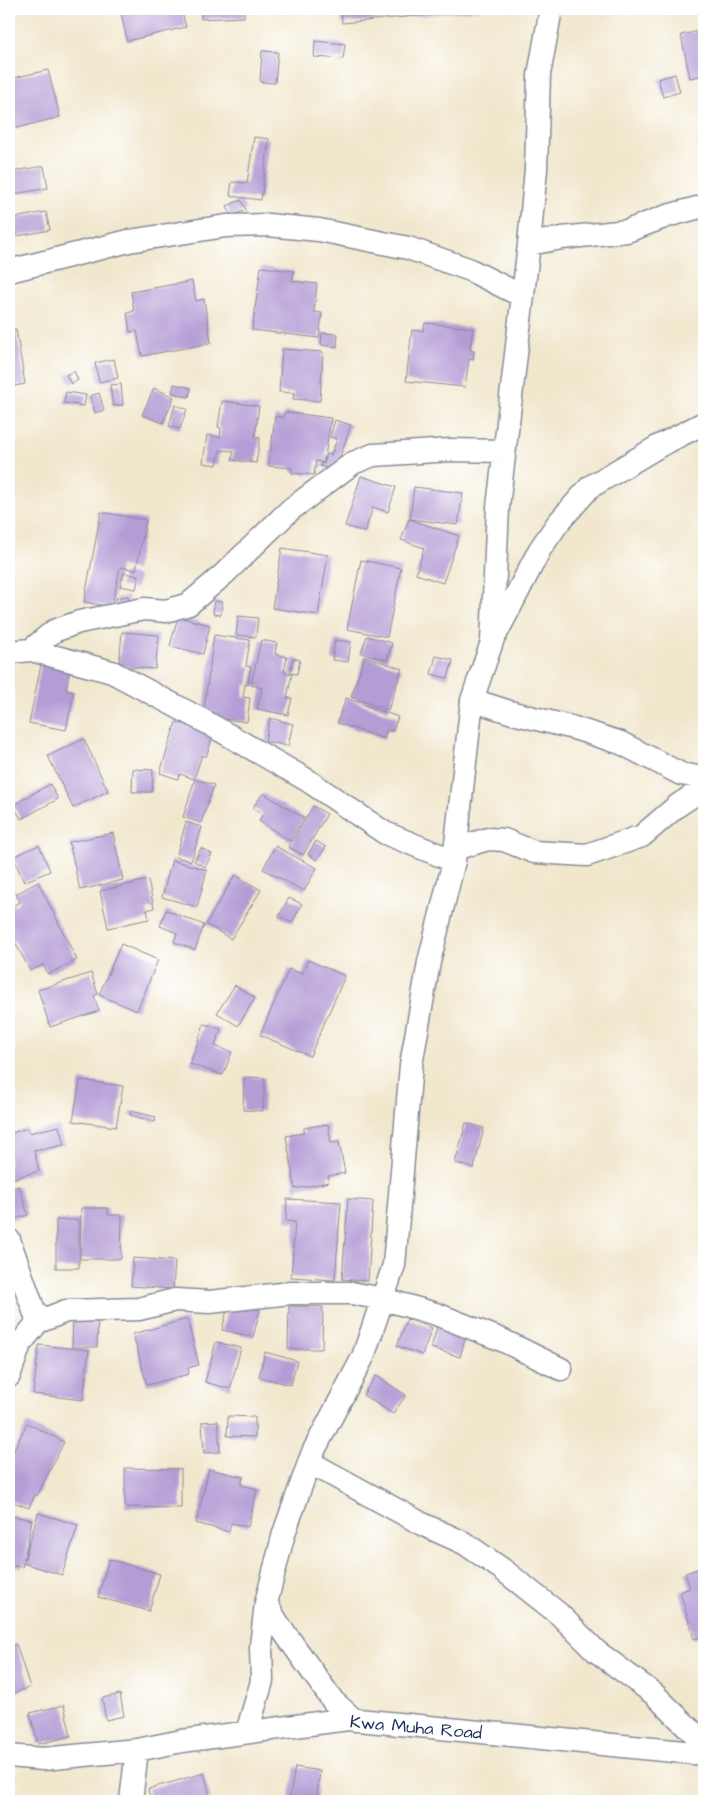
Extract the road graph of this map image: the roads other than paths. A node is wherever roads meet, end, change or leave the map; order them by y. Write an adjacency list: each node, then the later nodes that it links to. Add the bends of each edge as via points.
1 (551, 9): 3 (street, via 539,75 536,169)
2 (704, 206): 3 (street, via 627,231)
3 (529, 244): 5 (street)
4 (9, 271): 5 (street, via 129,241 226,226 268,225 319,230 408,248 468,269)
5 (522, 296): 7 (street)
6 (704, 423): 8 (street, via 590,487 540,549)
7 (504, 451): 8 (street); 9 (street, via 450,450 373,455 353,463 290,510 189,604 166,611 144,610 78,622 54,631)
8 (492, 642): 11 (street)
9 (31, 650): 10 (street); 14 (street, via 112,672 298,775 385,833)
10 (9, 652)
11 (472, 700): 12 (street, via 621,743 681,774); 14 (street)
12 (704, 778)
13 (704, 788): 14 (street, via 642,836 587,856 534,852 504,840 488,839)
14 (455, 855): 16 (street, via 429,962 411,1065 394,1265)
15 (9, 1240): 17 (street)
16 (383, 1299): 17 (street, via 352,1293 290,1293 210,1302 175,1300 140,1309 66,1311); 18 (street, via 436,1314 502,1340); 20 (street, via 363,1357)
17 (38, 1322): 19 (street, via 20,1344)
18 (562, 1369)
19 (9, 1376)
20 (309, 1462): 21 (street, via 284,1533); 24 (street, via 424,1526 464,1544 502,1569 559,1614 596,1651 654,1694)
21 (266, 1603): 22 (street, via 333,1701); 23 (street, via 261,1646 262,1681)
22 (354, 1720): 23 (street, Kwa Muha Road); 26 (street, Kwa Muha Road)
23 (247, 1732): 25 (street, Kwa Muha Road)
24 (704, 1743)
25 (136, 1750): 27 (street, Kwa Muha Road, via 43,1759); 28 (street)
26 (704, 1754)
27 (9, 1756)
28 (130, 1801)

